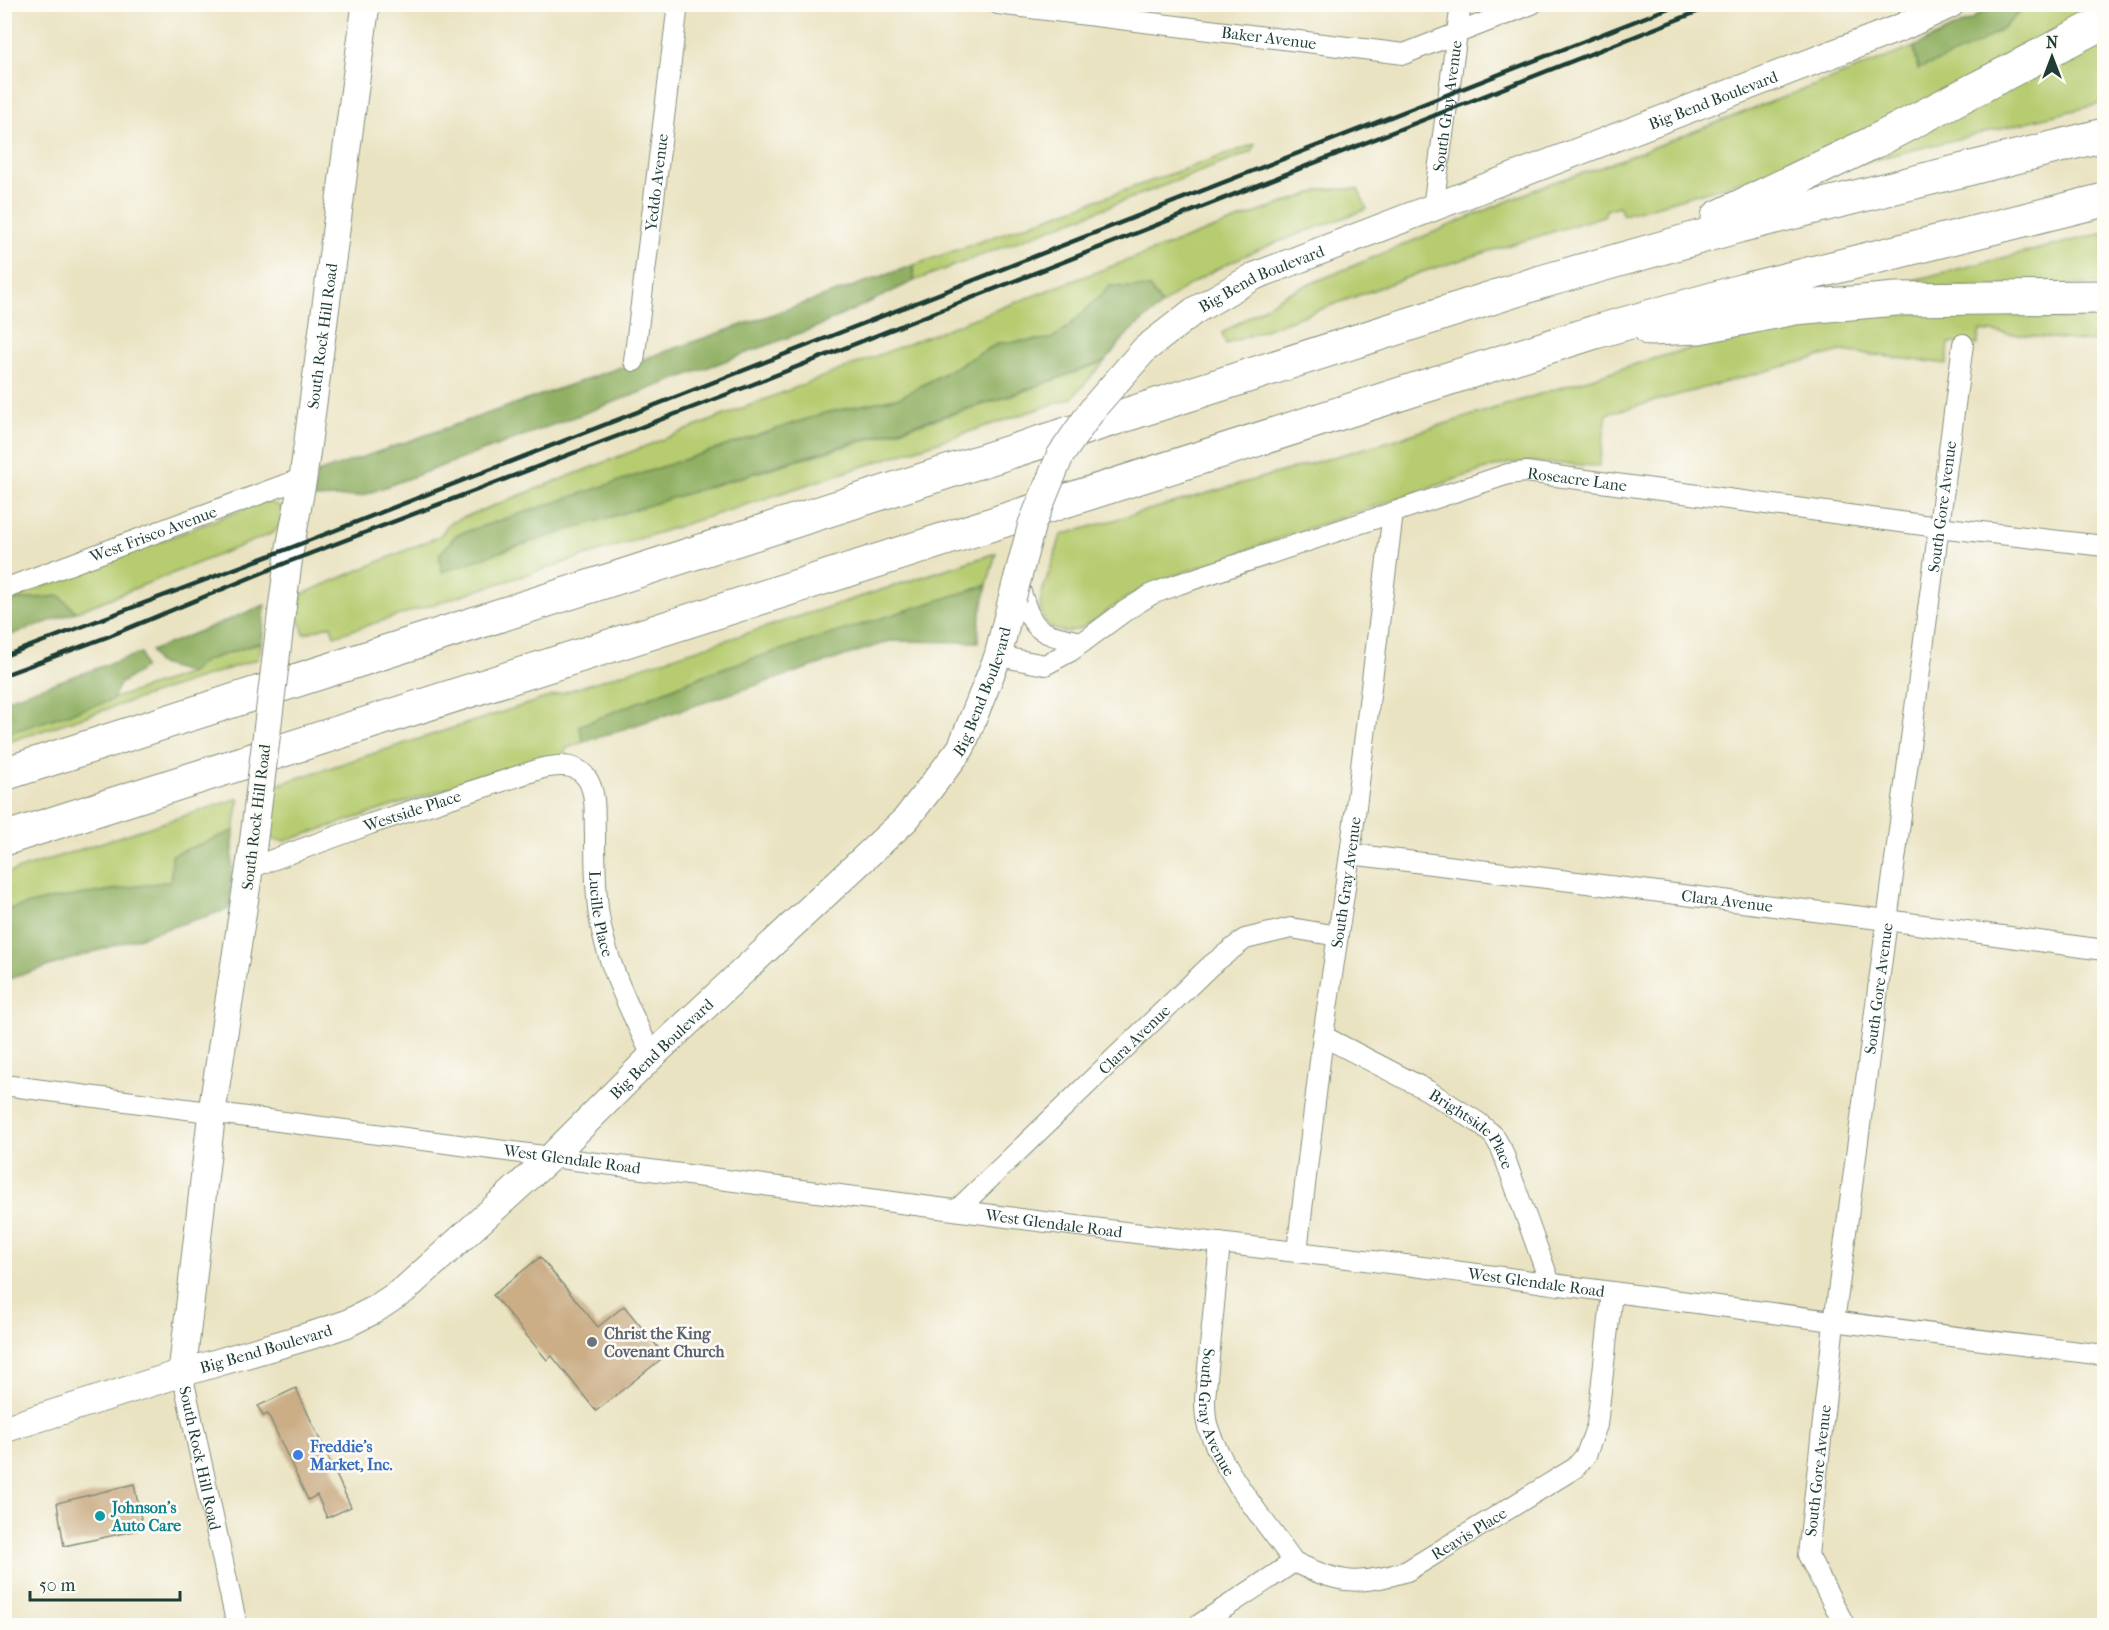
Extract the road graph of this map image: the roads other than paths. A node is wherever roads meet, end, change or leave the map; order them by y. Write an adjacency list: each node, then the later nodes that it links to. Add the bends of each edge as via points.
1 (366, 4): 17 (main road, South Rock Hill Road)
2 (678, 4): 16 (street, Yeddo Avenue)
3 (998, 4): 8 (street, Baker Avenue, via 1404,54)
4 (1461, 4): 8 (street, South Gray Avenue)
5 (1532, 4): 8 (street, Baker Avenue)
6 (1951, 4): 11 (main road, Big Bend Boulevard, via 1902,27)
7 (2104, 22): 12 (highway, via 1872,143)
8 (1457, 34): 11 (street, South Gray Avenue)
9 (2104, 135): 12 (highway)
10 (2104, 200): 14 (highway, via 1744,290)
11 (1433, 207): 22 (main road, Big Bend Boulevard, bridge, via 1254,276 1194,311 1145,349 1095,406 1060,456 1032,524)
12 (1645, 252): 26 (highway, via 1446,312)
13 (2104, 297): 14 (highway, via 1896,299 1795,308 1699,327)
14 (1595, 332): 27 (highway)
15 (1963, 344): 19 (street, South Gore Avenue)
16 (634, 362)
17 (303, 478): 21 (street, West Frisco Avenue); 29 (main road, South Rock Hill Road, bridge, via 290,548)
18 (1393, 513): 19 (street, Roseacre Lane, via 1508,474 1526,472); 23 (street, Roseacre Lane, via 1152,594); 28 (street, South Gray Avenue)
19 (1938, 527): 20 (street, Roseacre Lane); 30 (street, South Gore Avenue)
20 (2104, 546)
21 (4, 589)
22 (1014, 590): 23 (street, via 1039,630); 24 (main road, Big Bend Boulevard)
23 (1083, 642): 24 (street, Roseacre Lane, via 1045,665)
24 (998, 656): 34 (main road, Big Bend Boulevard, via 961,748 906,819)
25 (577, 769): 29 (street, Westside Place, via 559,766 534,771 370,824); 34 (street, Lucille Place, via 586,777 593,795 599,915 606,948)
26 (4, 774)
27 (4, 839)
28 (1350, 854): 30 (street, Clara Avenue); 31 (street, South Gray Avenue)
29 (252, 856): 36 (main road, South Rock Hill Road)
30 (1887, 920): 32 (street, Clara Avenue); 43 (street, South Gore Avenue)
31 (1338, 936): 33 (street, South Gray Avenue); 38 (street, Clara Avenue, via 1291,928 1245,939 1210,966)
32 (2104, 950)
33 (1323, 1036): 40 (street, South Gray Avenue); 41 (street, Brightside Place, via 1427,1090 1494,1137)
34 (652, 1056): 37 (main road, Big Bend Boulevard)
35 (4, 1085): 36 (street, West Glendale Road)
36 (212, 1111): 37 (street, West Glendale Road); 45 (main road, South Rock Hill Road)
37 (552, 1156): 38 (street, West Glendale Road); 45 (main road, Big Bend Boulevard, via 405,1290 374,1310 316,1334)
38 (957, 1210): 39 (street, West Glendale Road)
39 (1220, 1243): 40 (street, West Glendale Road); 47 (street, South Gray Avenue, via 1204,1399 1207,1424 1215,1447 1232,1474)
40 (1297, 1251): 41 (street, West Glendale Road)
41 (1550, 1283): 42 (street, West Glendale Road)
42 (1612, 1293): 43 (street, West Glendale Road); 47 (street, Reavis Place, via 1598,1425 1586,1455 1575,1468 1407,1571 1382,1579 1344,1581)
43 (1834, 1323): 44 (street, West Glendale Road); 50 (street, South Gore Avenue, via 1808,1555)
44 (2104, 1356)
45 (182, 1373): 46 (main road, Big Bend Boulevard); 48 (street, South Rock Hill Road)
46 (4, 1429)
47 (1294, 1562): 49 (street)
48 (237, 1626)
49 (1197, 1626)
50 (1845, 1626)

